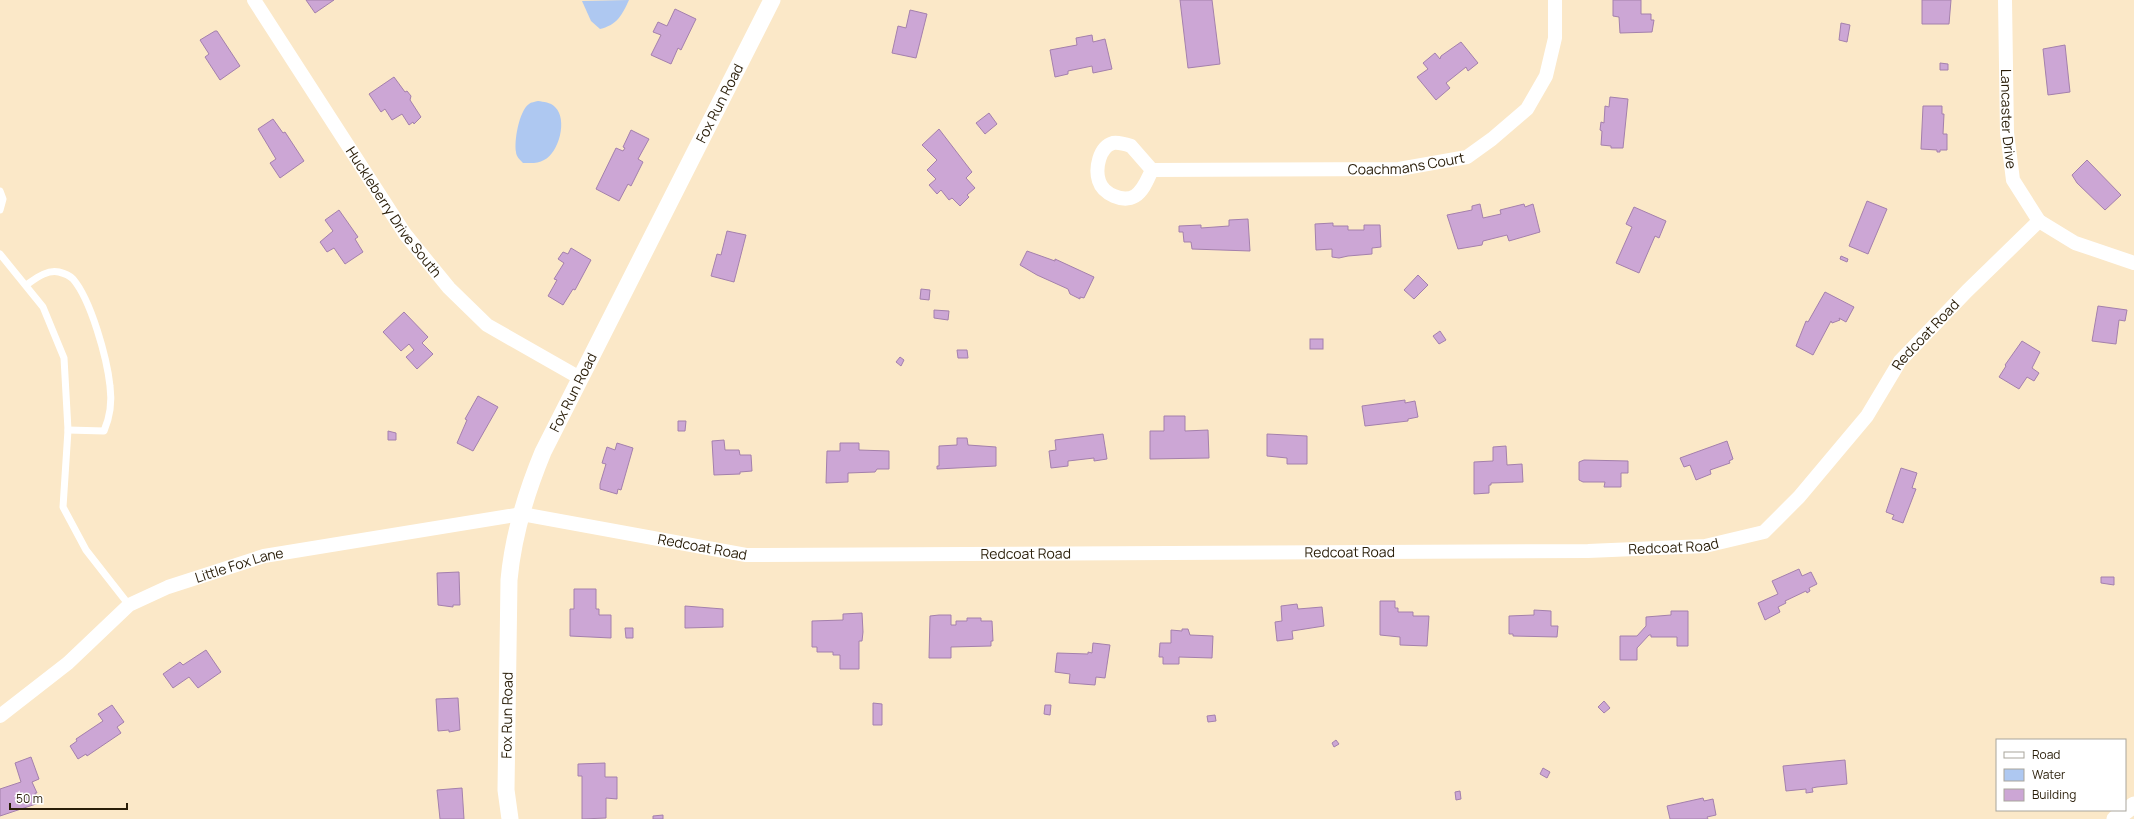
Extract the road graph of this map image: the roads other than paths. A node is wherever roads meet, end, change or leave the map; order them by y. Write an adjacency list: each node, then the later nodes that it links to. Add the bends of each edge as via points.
1 (254, 0): 12 (street, Huckleberry Drive South, via 404,234 449,288 487,325)
2 (772, 0): 12 (street, Fox Run Road)
3 (1554, 0): 5 (street, Coachmans Court, via 1555,38 1546,76 1527,109 1467,157 1399,170)
4 (2005, 0): 8 (street, Lancaster Drive, via 2007,133 2012,180)
5 (1152, 170)
6 (0, 191): 7 (lane, via 3,199)
7 (0, 210)
8 (2038, 221): 10 (street, Lancaster Drive, via 2075,243); 14 (street, Redcoat Road, via 1900,361 1868,416 1799,496 1764,532 1705,546 1580,551 746,555)
9 (0, 254): 11 (lane)
10 (2134, 262)
11 (26, 285): 13 (lane, via 43,307 64,358); 13 (lane, via 44,273 58,272 72,278 81,291 100,338 110,386 109,419 104,431)
12 (580, 378): 14 (street, Fox Run Road, via 540,458)
13 (68, 430): 15 (lane, via 63,507 86,550)
14 (522, 514): 15 (street, Little Fox Lane, via 264,556 203,574); 18 (street, Fox Run Road, via 511,560 507,624 506,790)
15 (129, 605): 16 (street, Little Fox Lane, via 68,663)
16 (0, 716)
17 (2126, 811): 19 (street)
18 (510, 819)
19 (2115, 819)

